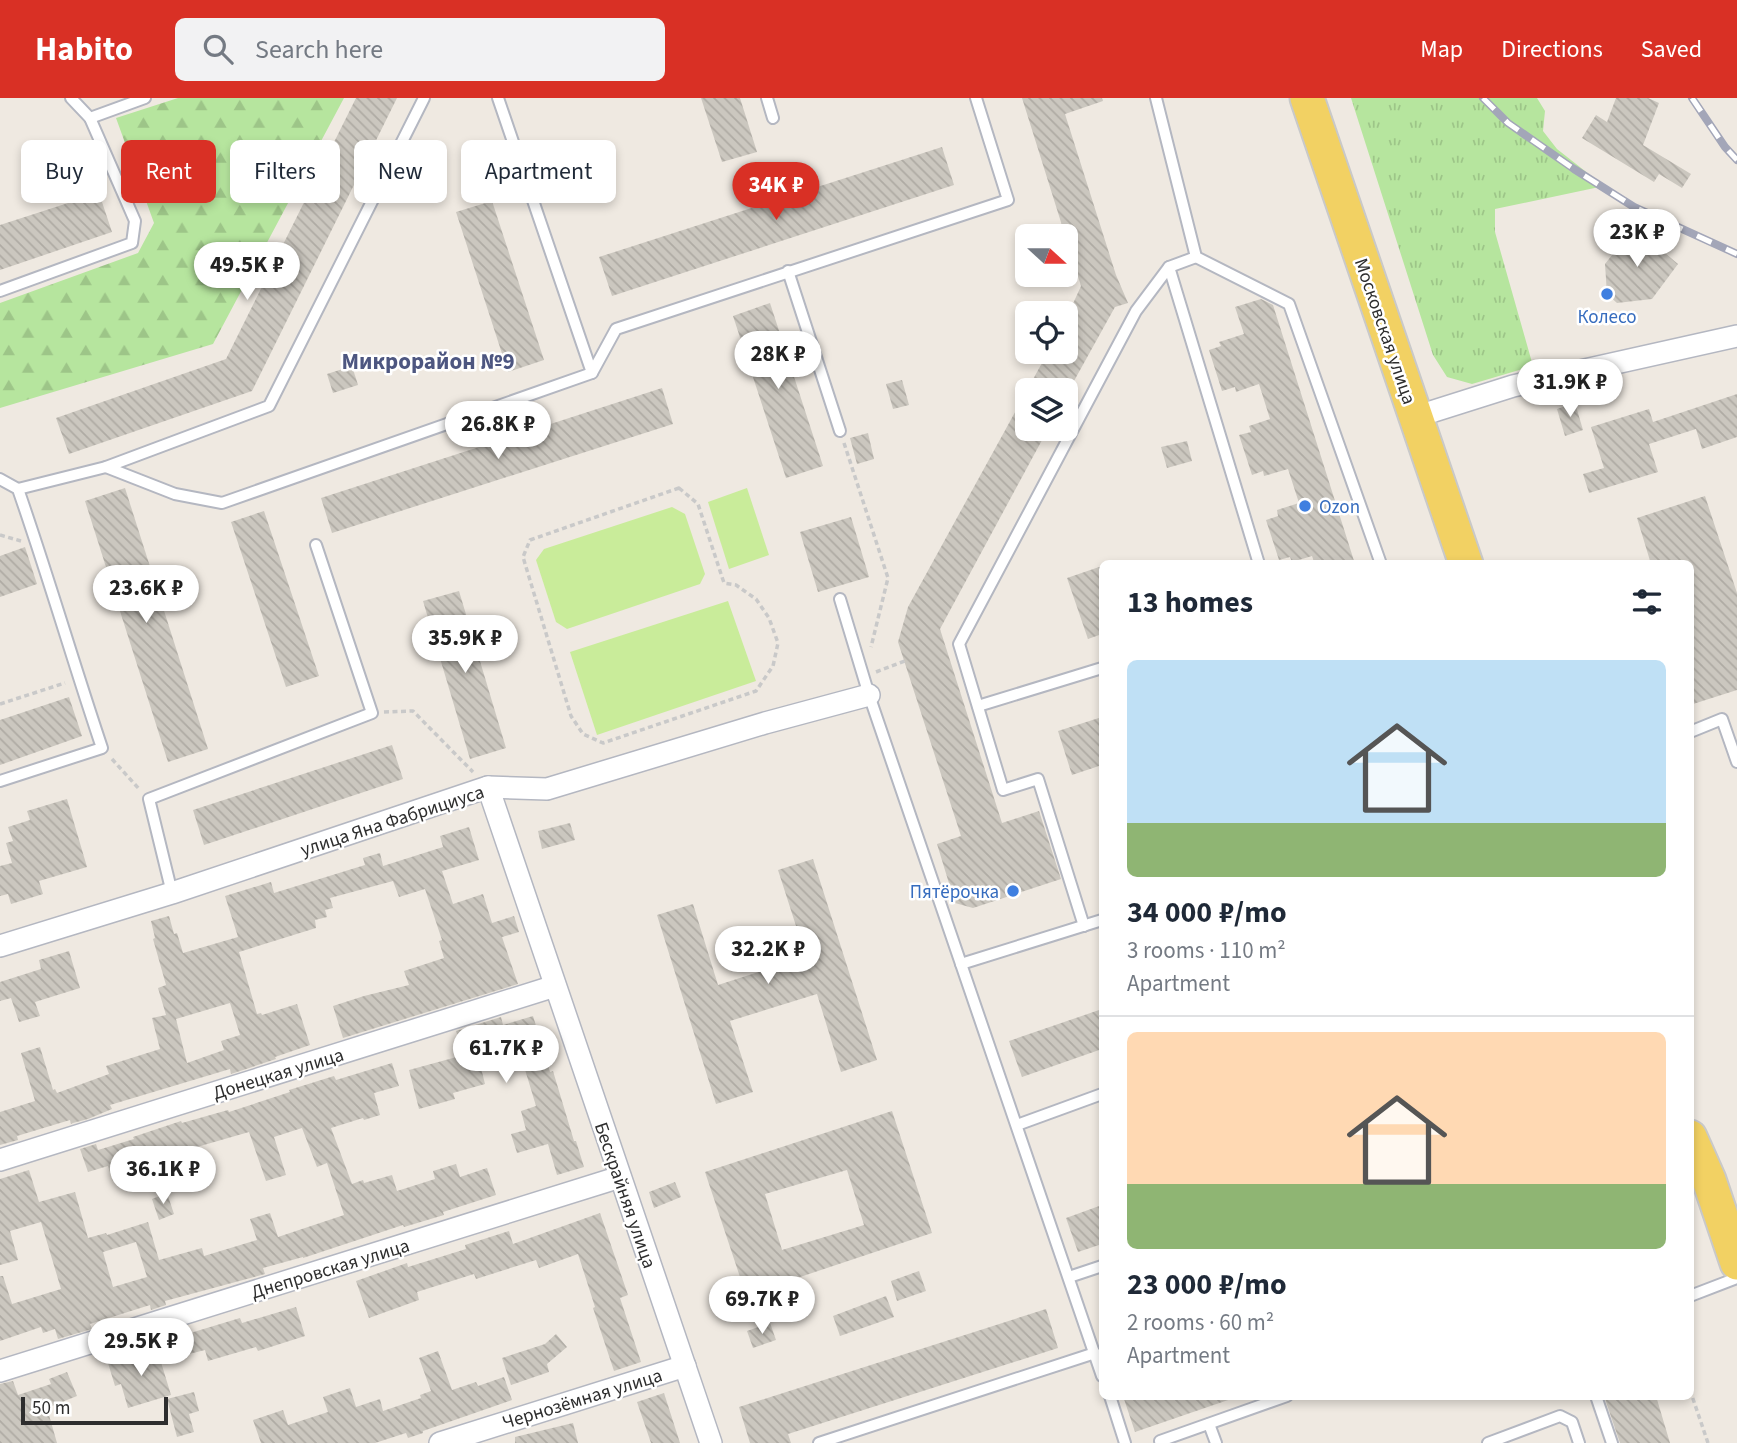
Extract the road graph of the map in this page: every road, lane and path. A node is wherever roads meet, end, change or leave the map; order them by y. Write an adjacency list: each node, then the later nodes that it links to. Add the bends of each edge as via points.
1 (71, 98): 9 (lane)
2 (145, 98): 9 (lane)
3 (424, 98): 19 (lane, via 269,406)
4 (498, 98): 16 (lane)
5 (766, 98): 10 (lane)
6 (976, 98): 13 (lane, via 1008,200)
7 (1156, 98): 11 (lane)
8 (1307, 98): 17 (main road, Московская улица)
9 (90, 118): 14 (lane, via 135,221 132,243)
10 (773, 118)
11 (1196, 257): 12 (lane); 25 (lane, via 1289,304)
12 (1169, 267): 24 (lane); 33 (lane, via 1136,311 959,644)
13 (788, 271): 16 (lane, via 616,329); 18 (lane)
14 (0, 291)
15 (1737, 336): 17 (street, via 1513,386)
16 (592, 373): 19 (lane, via 222,503 175,494)
17 (1415, 417): 26 (main road, Московская улица)
18 (840, 431): 31 (path, via 888,578)
19 (106, 467): 21 (lane)
20 (0, 479): 21 (lane)
21 (18, 489): 30 (lane)
22 (698, 504): 22 (path, via 724,583 756,598 769,618 778,643 773,666 756,691 603,743 583,734 571,716 523,558 530,540 679,488)
23 (316, 545): 34 (lane)
24 (1258, 560)
25 (1380, 560)
26 (1465, 560)
27 (840, 599): 31 (lane)
28 (905, 661): 31 (path)
29 (1099, 669): 33 (lane)
30 (78, 679): 32 (path); 36 (lane)
31 (867, 686): 39 (street, улица Яна Фабрициуса, via 765,723 547,789); 45 (lane)
32 (0, 704)
33 (978, 706): 43 (lane, via 1003,790 1038,779)
34 (372, 713): 39 (path, via 413,710); 40 (lane)
35 (1694, 730): 37 (lane, via 1722,719)
36 (102, 748): 38 (lane); 40 (path)
37 (1737, 762)
38 (0, 782)
39 (488, 787): 41 (street, улица Яна Фабрициуса); 46 (street, Бескрайняя улица)
40 (149, 799): 41 (lane)
41 (172, 893): 44 (street, улица Яна Фабрициуса)
42 (1099, 921): 43 (lane)
43 (1084, 926): 45 (lane)
44 (0, 946)
45 (961, 964): 48 (lane)
46 (555, 986): 50 (street, Донецкая улица); 51 (street, Бескрайняя улица)
47 (1099, 1095): 48 (lane)
48 (1017, 1125): 54 (lane)
49 (1694, 1146): 52 (main road)
50 (0, 1160)
51 (620, 1177): 58 (street, Бескрайняя улица); 60 (street, Днепровская улица)
52 (1737, 1263)
53 (1099, 1267): 54 (lane)
54 (1069, 1277): 57 (lane)
55 (1737, 1278): 56 (lane)
56 (1694, 1294)
57 (1095, 1353): 59 (lane); 69 (lane)
58 (685, 1366): 67 (street, Чернозёмная улица); 68 (street, Бескрайняя улица)
59 (1099, 1366)
60 (0, 1371)
61 (1111, 1400): 70 (lane)
62 (1276, 1400): 65 (lane)
63 (1597, 1400): 74 (lane)
64 (1693, 1400): 75 (path)
65 (1209, 1424): 66 (lane); 71 (lane)
66 (1160, 1441)
67 (440, 1443)
68 (711, 1443)
69 (819, 1443)
70 (1125, 1443)
71 (1216, 1443)
72 (1488, 1443): 73 (lane, via 1560,1416 1572,1422)
73 (1579, 1443)
74 (1612, 1443)
75 (1708, 1443)

